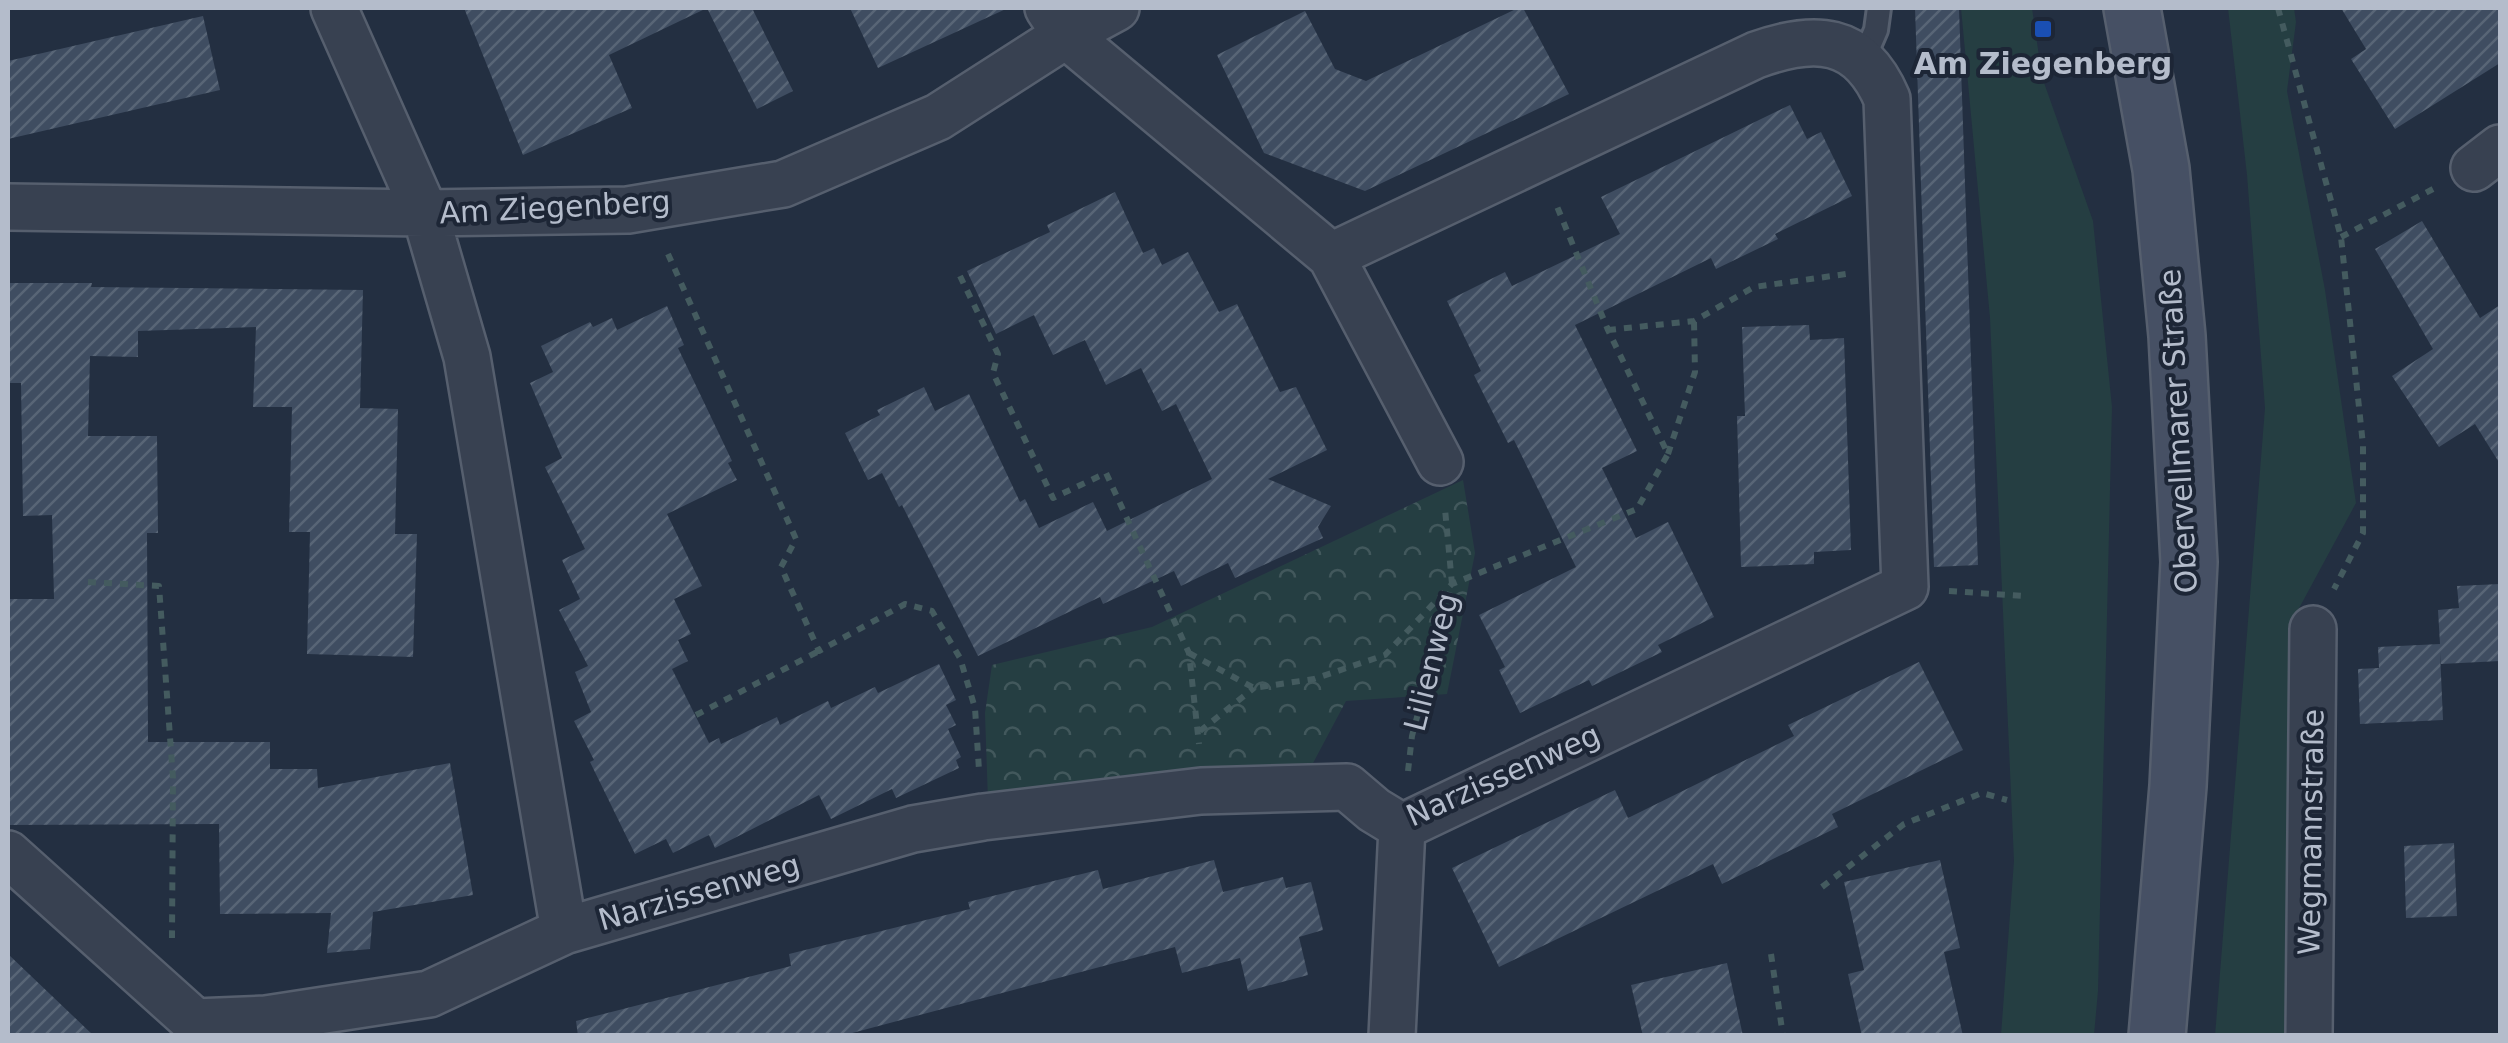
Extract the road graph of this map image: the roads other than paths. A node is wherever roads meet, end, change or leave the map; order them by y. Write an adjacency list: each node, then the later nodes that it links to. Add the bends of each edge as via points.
1 (334, 8): 8 (street, Narzissenweg)
2 (1116, 8): 5 (street, Am Ziegenberg)
3 (1879, 8): 6 (lane)
4 (2132, 8): 17 (main road, Obervellmarer Straße, via 2162,188 2189,562)
5 (1057, 21): 8 (street, Am Ziegenberg, via 938,117 783,184 648,207); 9 (street)
6 (1863, 60): 9 (street, via 1815,40 1756,55); 12 (street, Narzissenweg, via 1887,98 1905,587)
7 (8, 207): 8 (street, Am Ziegenberg)
8 (425, 213): 14 (street, Narzissenweg, via 467,357)
9 (1331, 256): 10 (street)
10 (1440, 462)
11 (2313, 628): 18 (street, Wegmannstraße)
12 (1402, 827): 14 (street, Narzissenweg, via 1347,787 1201,792 982,817 913,830); 16 (street)
13 (8, 854): 15 (street)
14 (564, 931): 15 (street, Narzissenweg, via 429,994 266,1019)
15 (182, 1019)
16 (1392, 1036)
17 (2157, 1036)
18 (2309, 1036)

